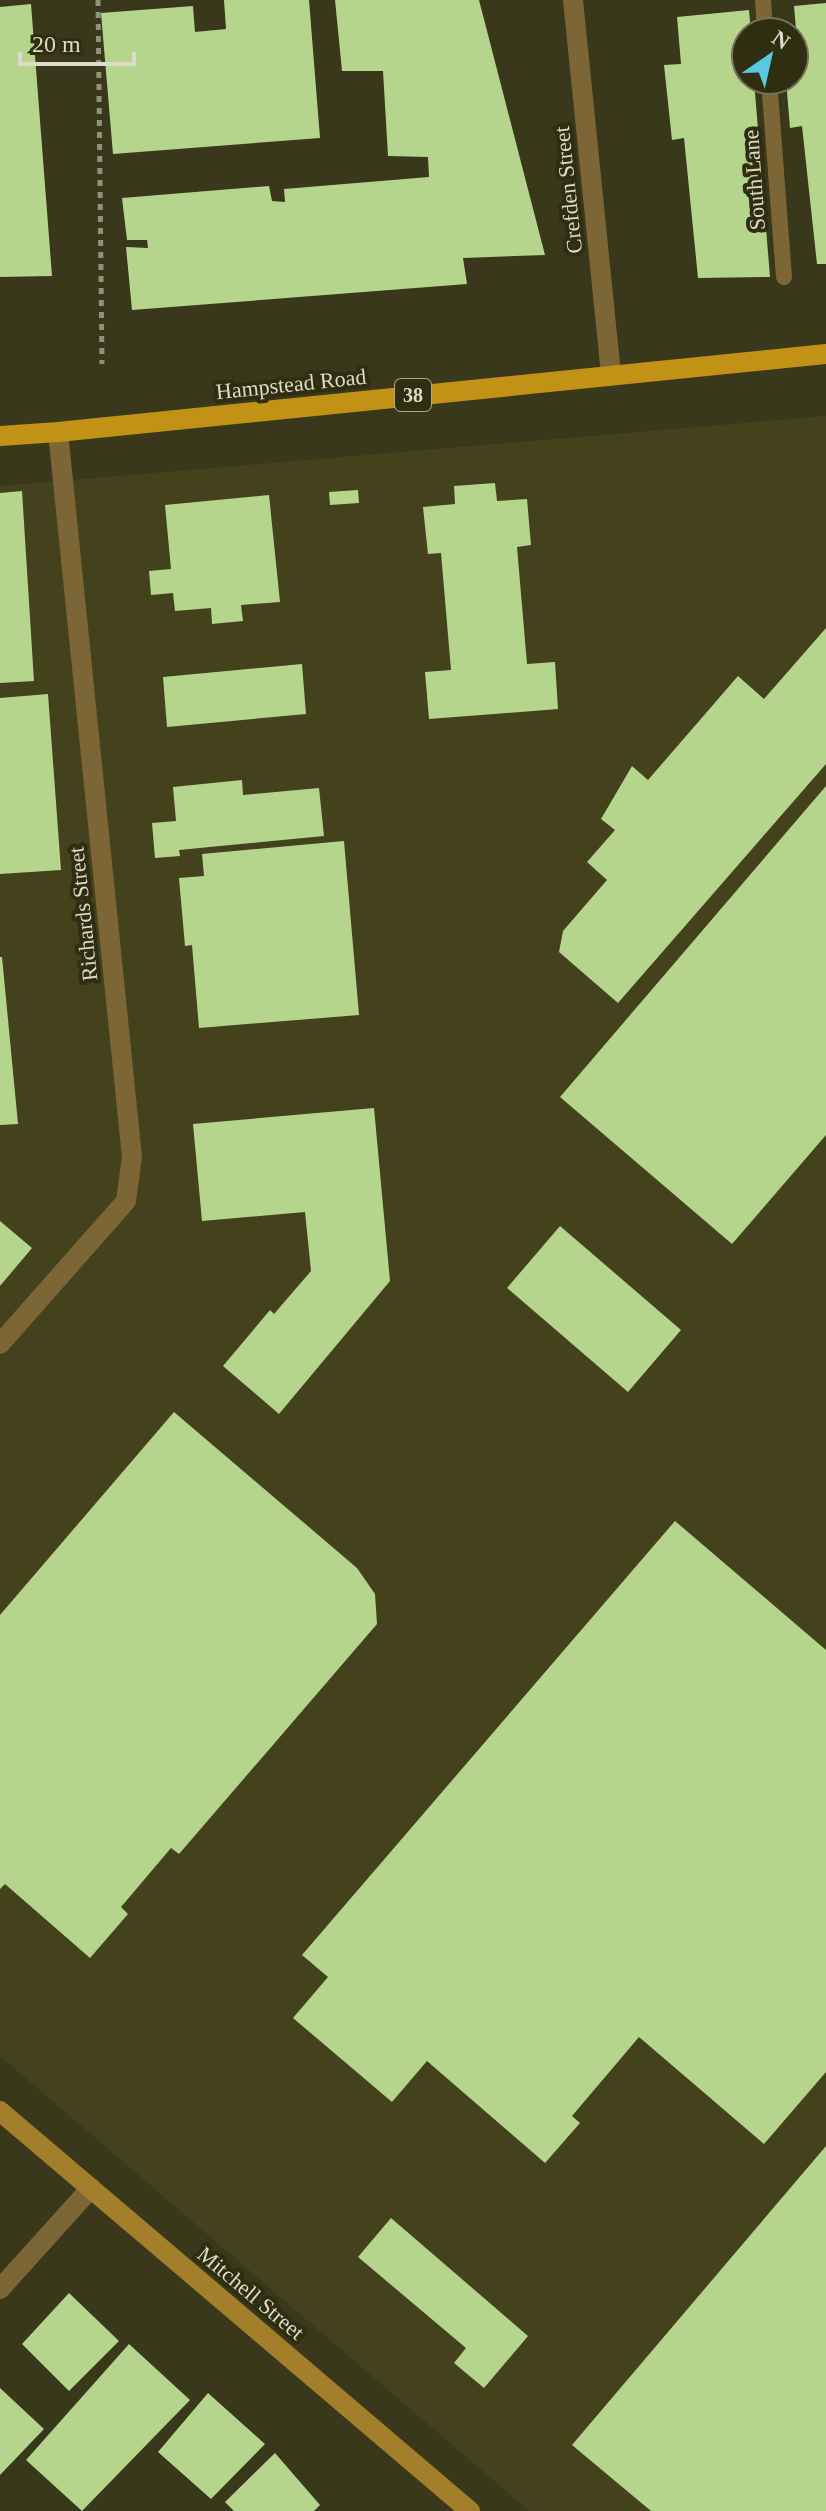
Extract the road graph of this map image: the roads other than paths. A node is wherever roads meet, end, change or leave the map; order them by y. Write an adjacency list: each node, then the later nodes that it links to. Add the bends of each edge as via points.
1 (573, 0): 5 (street, Crefden Street)
2 (770, 96): 3 (lane, South Lane)
3 (784, 277)
4 (826, 354): 5 (main road, Hampstead Road / 38)
5 (611, 374): 6 (main road, Hampstead Road / 38)
6 (58, 432): 7 (main road, Hampstead Road / 38); 8 (street, Richards Street, via 132,1157 126,1201)
7 (0, 436)
8 (0, 1344)
9 (0, 2111): 10 (street, Mitchell Street)
10 (91, 2188): 11 (street); 12 (street, Mitchell Street)
11 (0, 2289)
12 (470, 2511)

